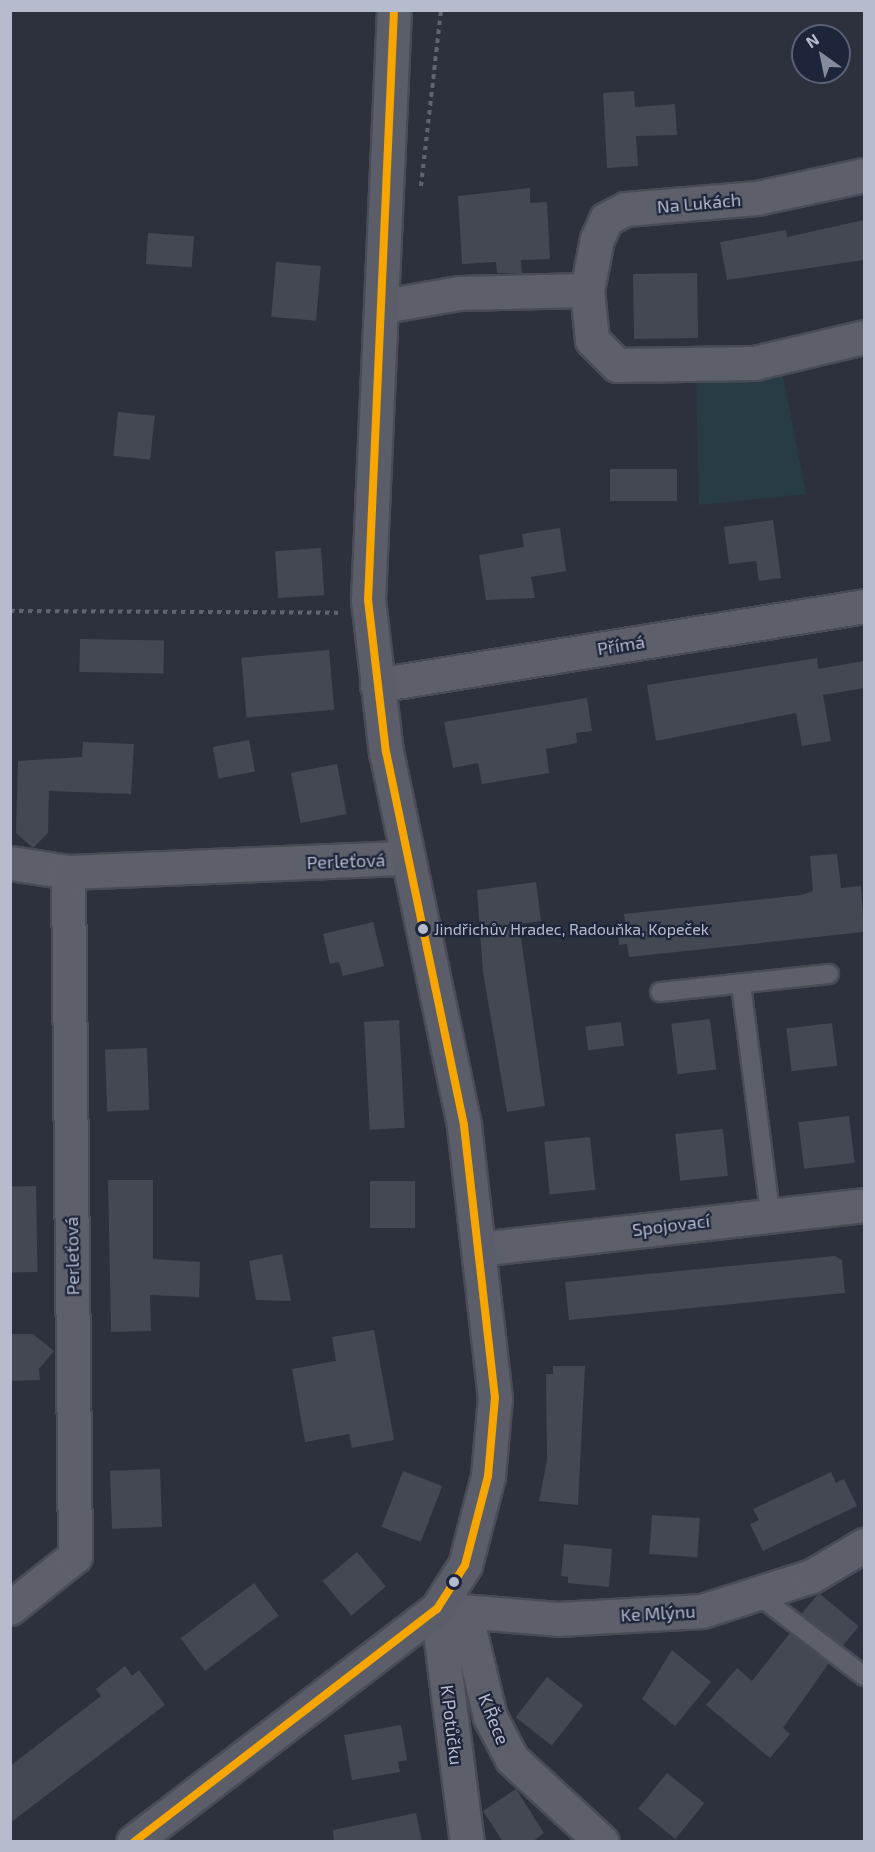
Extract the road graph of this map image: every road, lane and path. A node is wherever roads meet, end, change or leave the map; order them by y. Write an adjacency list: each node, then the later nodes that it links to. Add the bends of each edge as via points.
1 (394, 10): 6 (street)
2 (441, 10): 4 (path)
3 (864, 175): 5 (street, Na Lukách, via 757,198 625,209 606,219 601,229)
4 (420, 194)
5 (587, 290): 6 (street, via 459,293); 7 (street, Na Lukách, via 592,340 617,365 754,363)
6 (384, 306): 10 (street, via 369,494)
7 (864, 337)
8 (864, 606): 11 (street, Přímá)
9 (10, 611): 10 (path)
10 (369, 613): 11 (street)
11 (377, 685): 12 (street)
12 (408, 858): 14 (street, Perleťová); 20 (street, via 464,1125)
13 (10, 863): 14 (street, Perleťová)
14 (68, 872): 23 (street, Perleťová, via 75,1556)
15 (829, 974): 16 (lane)
16 (741, 985): 17 (lane); 19 (lane)
17 (660, 992)
18 (864, 1205): 19 (street, Spojovací)
19 (770, 1212): 20 (street, Spojovací)
20 (478, 1249): 24 (street, via 495,1398 488,1476 465,1565)
21 (864, 1545): 22 (street, Ke Mlýnu, via 812,1576)
22 (761, 1597): 24 (street, Ke Mlýnu, via 702,1611 558,1619); 25 (lane)
23 (10, 1608)
24 (437, 1609): 26 (street); 27 (street, K Potůčku); 28 (street, K Řece, via 471,1637 490,1717 512,1759)
25 (864, 1676)
26 (134, 1842)
27 (467, 1842)
28 (602, 1842)

